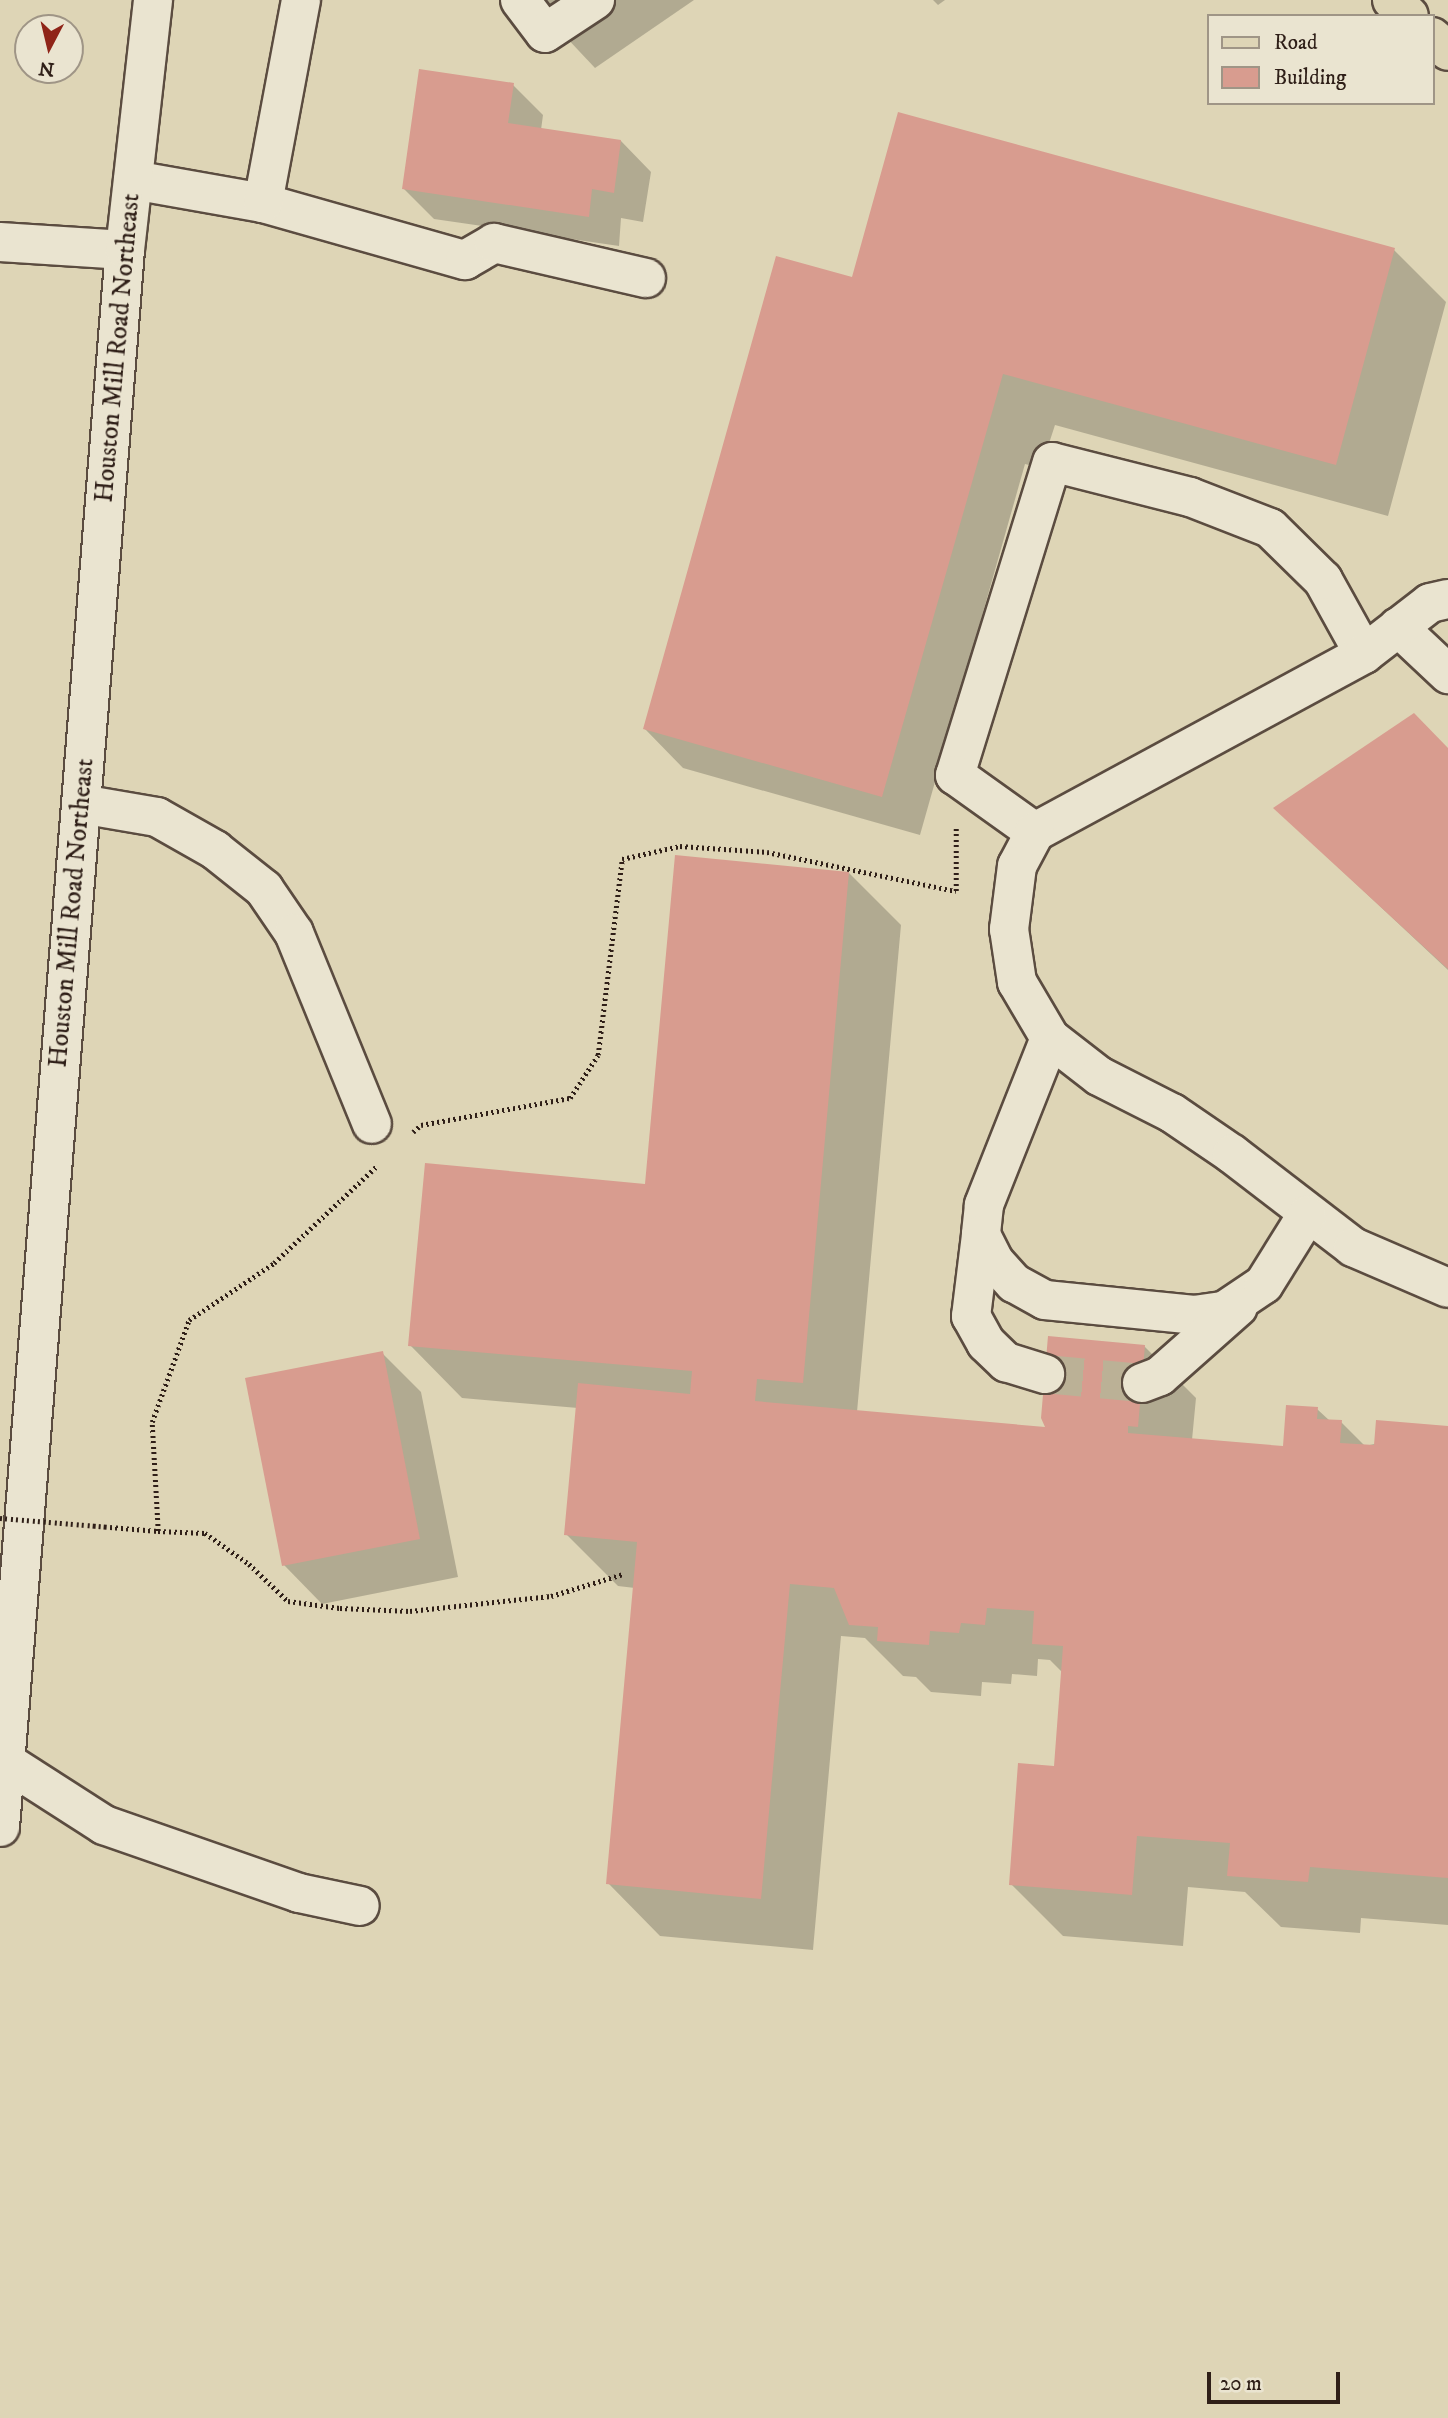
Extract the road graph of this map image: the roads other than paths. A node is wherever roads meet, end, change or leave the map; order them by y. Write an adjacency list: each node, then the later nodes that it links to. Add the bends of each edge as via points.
1 (153, 0): 9 (street, Houston Mill Road Northeast)
2 (301, 0): 10 (street)
3 (520, 0): 4 (street, via 545,33)
4 (595, 0)
5 (1392, 0): 6 (main road)
6 (1407, 14)
7 (1434, 39): 8 (main road)
8 (1448, 51)
9 (133, 180): 10 (street); 12 (street, Houston Mill Road Northeast)
10 (263, 203): 13 (street, via 465,260 494,243)
11 (0, 242): 12 (street)
12 (125, 250): 19 (street, Houston Mill Road Northeast)
13 (646, 278)
14 (1448, 568): 15 (street)
15 (1439, 601): 16 (street)
16 (1398, 627): 17 (street); 18 (street)
17 (1364, 653): 20 (street); 20 (street, via 1324,580 1270,528 1190,497 1052,462 969,785)
18 (1448, 674)
19 (81, 804): 22 (street, via 157,817 215,850 264,889 294,933); 29 (street, Houston Mill Road Northeast)
20 (1035, 832): 21 (street, via 1017,866 1009,929 1017,982)
21 (1050, 1038): 23 (street, via 1099,1076 1172,1113 1232,1154); 24 (street, via 984,1205)
22 (372, 1124)
23 (1307, 1215): 25 (street, via 1353,1247); 26 (street, via 1265,1284)
24 (981, 1235): 26 (street, via 994,1261 1014,1283 1045,1300 1195,1315 1224,1311); 27 (street, via 971,1317 986,1343 1006,1362)
25 (1448, 1288)
26 (1249, 1297): 28 (street, via 1160,1376)
27 (1045, 1374)
28 (1142, 1383)
29 (10, 1560): 30 (street, Houston Mill Road Northeast)
30 (6, 1762): 31 (street, Houston Mill Road Northeast); 32 (street, via 104,1825 299,1893)
31 (0, 1827)
32 (360, 1906)

